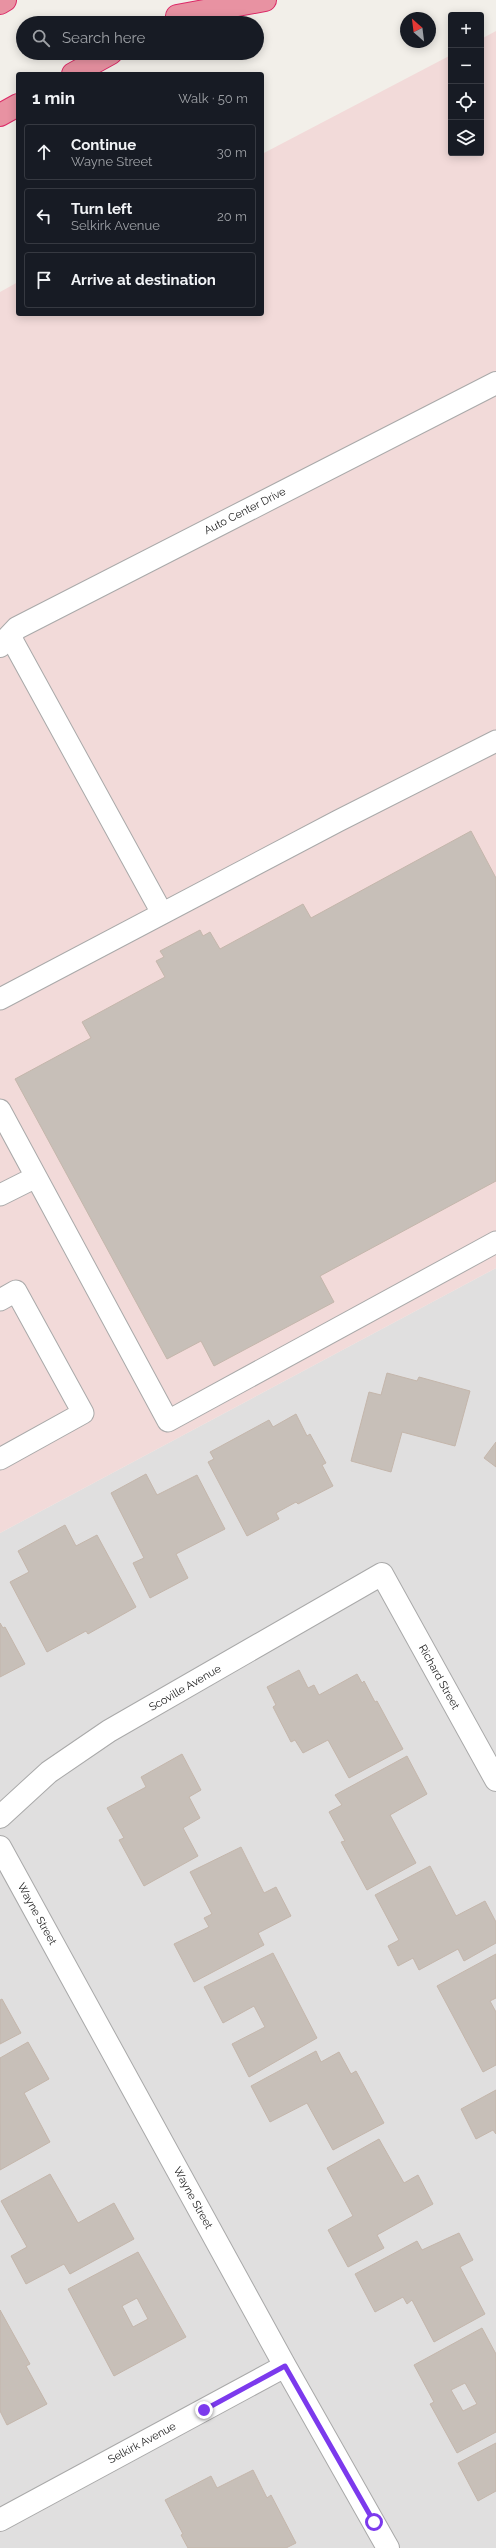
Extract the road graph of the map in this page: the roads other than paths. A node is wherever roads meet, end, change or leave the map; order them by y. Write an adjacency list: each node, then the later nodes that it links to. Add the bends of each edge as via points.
1 (5, 0): 4 (highway)
2 (206, 0): 5 (highway)
3 (265, 0): 6 (highway)
4 (0, 3)
5 (178, 16)
6 (190, 16)
7 (98, 60): 8 (highway)
8 (77, 72)
9 (16, 106): 10 (highway)
10 (0, 115)
11 (496, 383): 12 (street, Auto Center Drive, via 17,628)
12 (5, 641): 14 (lane)
13 (496, 741): 14 (lane, via 338,820)
14 (162, 913): 15 (lane)
15 (0, 999)
16 (0, 1110): 17 (lane)
17 (36, 1177): 18 (lane); 19 (lane, via 168,1421)
18 (0, 1195)
19 (496, 1242)
20 (0, 1300): 21 (lane, via 16,1291 83,1413)
21 (0, 1459)
22 (382, 1574): 23 (street, Richard Street); 24 (street, Scoville Avenue, via 109,1731 49,1772)
23 (496, 1780)
24 (0, 1817)
25 (0, 1847): 26 (street, Wayne Street)
26 (285, 2366): 27 (street, Selkirk Avenue); 28 (street, Wayne Street)
27 (0, 2520)
28 (388, 2548)

